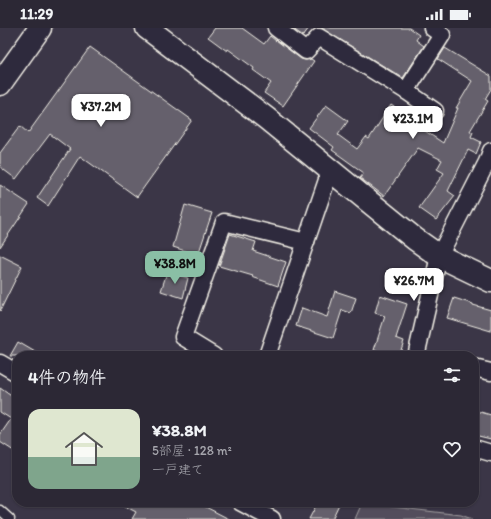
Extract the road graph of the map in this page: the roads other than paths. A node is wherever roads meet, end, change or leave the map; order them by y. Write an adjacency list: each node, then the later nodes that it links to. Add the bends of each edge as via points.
1 (40, 28): 5 (main road)
2 (147, 28): 9 (main road, via 266,118)
3 (276, 28): 6 (street, via 306,51 319,37)
4 (432, 28): 6 (street, via 442,36)
5 (0, 84)
6 (406, 91): 7 (street)
7 (435, 111)
8 (490, 159): 11 (street)
9 (330, 171): 10 (street); 11 (main road)
10 (306, 242): 13 (street, via 224,222 183,337); 14 (street)
11 (439, 256): 12 (main road); 15 (street)
12 (491, 281)
13 (206, 351)
14 (269, 351)
15 (422, 351)
16 (0, 363): 18 (street)
17 (479, 369): 19 (street)
18 (12, 370)
19 (491, 372)
20 (479, 449): 21 (street)
21 (491, 453)
22 (249, 507): 25 (street)
23 (0, 510): 24 (lane)
24 (10, 519)
25 (272, 519)

